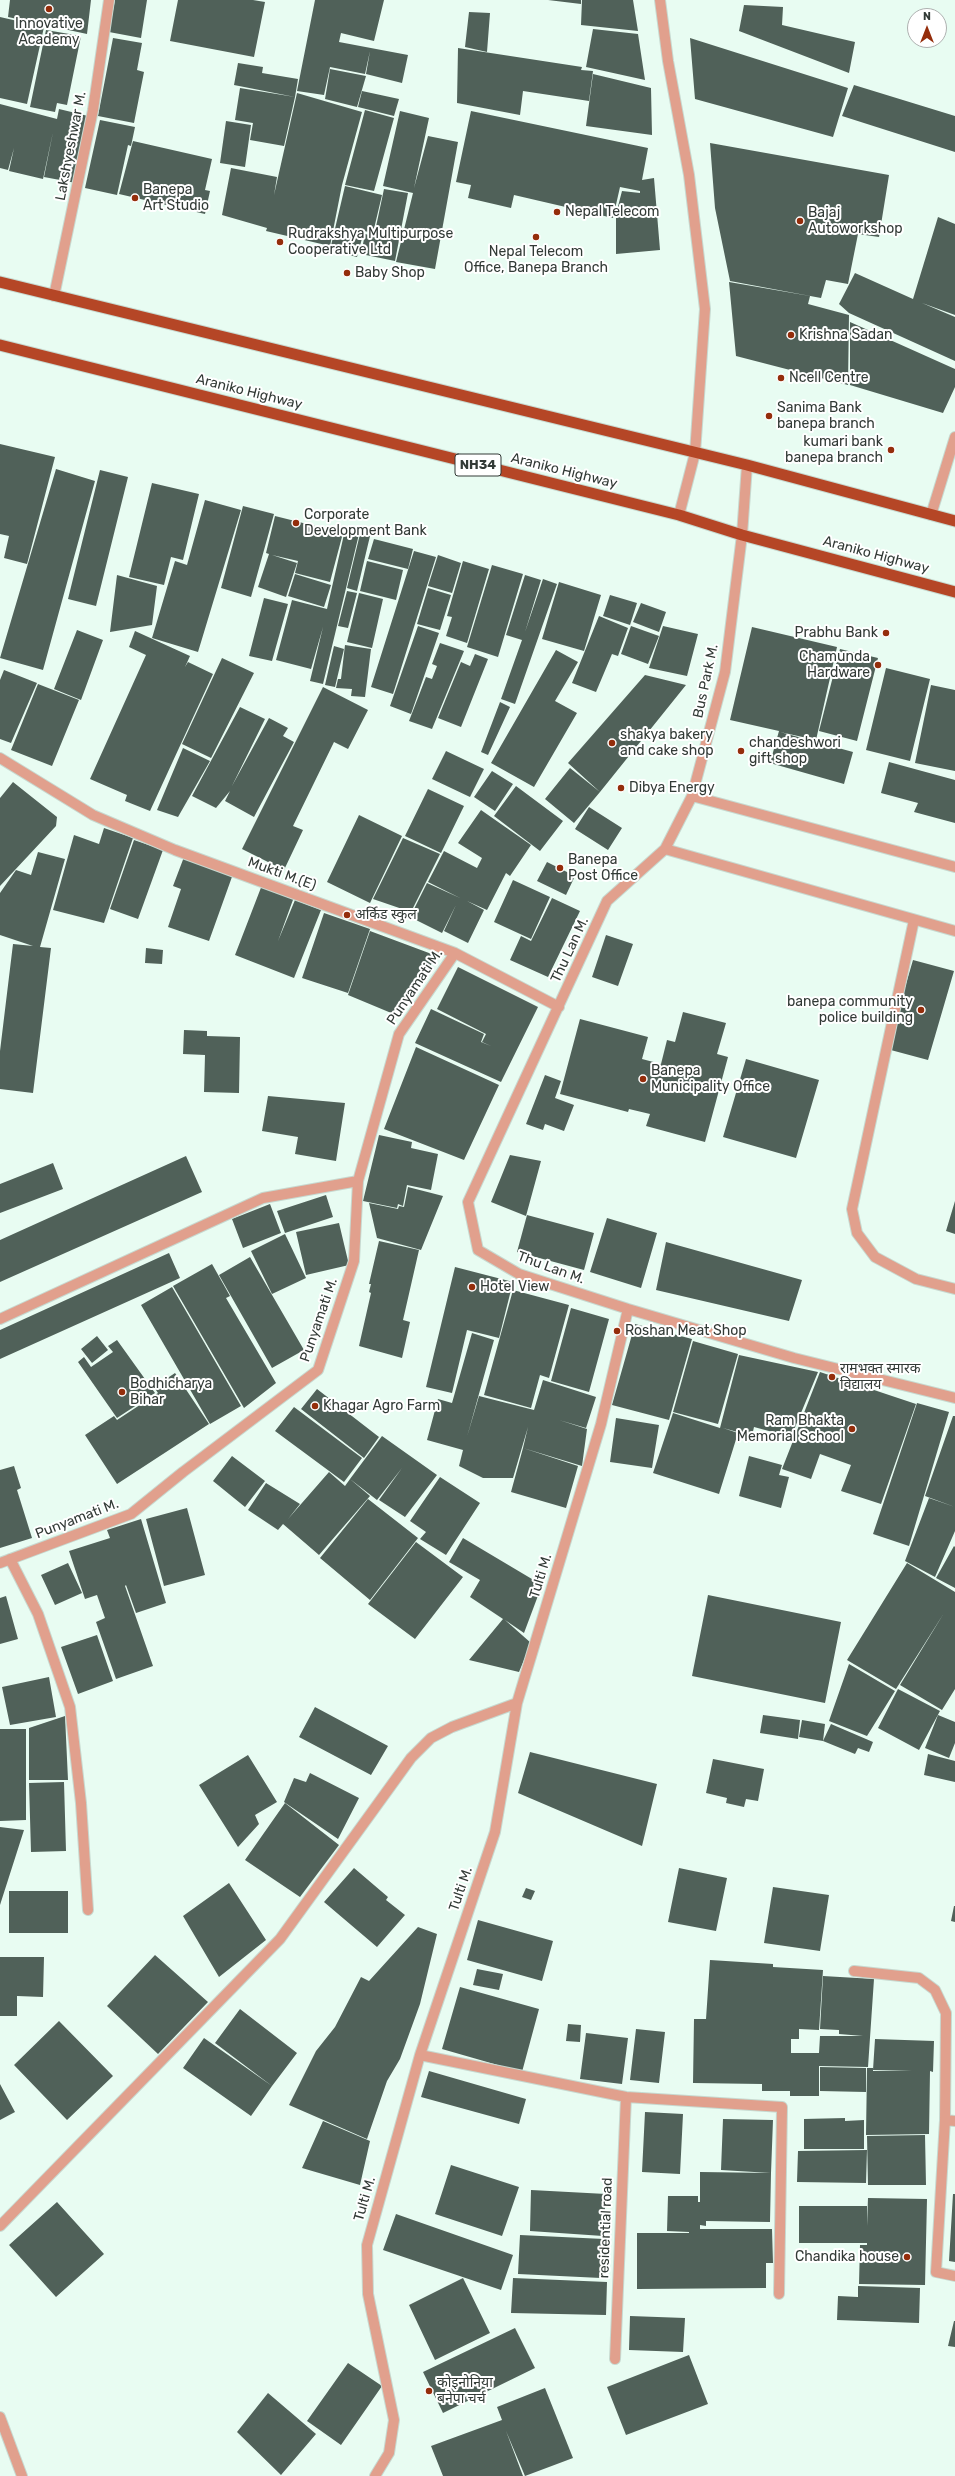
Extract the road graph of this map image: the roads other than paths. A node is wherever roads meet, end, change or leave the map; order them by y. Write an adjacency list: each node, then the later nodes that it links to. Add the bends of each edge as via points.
1 (109, 0): 4 (street, Lakshyeshwar M., via 93,110)
2 (660, 0): 7 (street, via 668,61 689,175 704,309)
3 (0, 282): 4 (highway)
4 (54, 296): 7 (highway)
5 (0, 345): 9 (highway, Araniko Highway / NH34)
6 (955, 437): 10 (street)
7 (695, 453): 8 (highway); 9 (street)
8 (747, 465): 10 (highway); 12 (street, Bus Park M.)
9 (679, 515): 12 (highway, Araniko Highway / NH34)
10 (931, 515): 11 (highway)
11 (955, 521)
12 (742, 535): 13 (highway, Araniko Highway / NH34); 15 (street, Bus Park M., via 725,672)
13 (955, 592)
14 (0, 758): 20 (street, Mukti M.(E), via 93,815 125,829 175,850)
15 (692, 796): 16 (street, Thu Lan M.); 17 (street)
16 (665, 849): 18 (street); 21 (street, Thu Lan M., via 607,901)
17 (955, 868)
18 (914, 920): 19 (street); 23 (street, via 852,1209 857,1233 875,1257 916,1279)
19 (955, 932)
20 (455, 953): 21 (street, Mukti M.(E)); 22 (street, Punyamati M., via 399,1034)
21 (559, 1006): 24 (street, Thu Lan M., via 468,1202 478,1250 519,1274)
22 (358, 1181): 25 (street, via 263,1198); 27 (street, Punyamati M., via 354,1261 318,1370 182,1472 131,1514)
23 (955, 1289)
24 (628, 1309): 26 (street, Thu Lan M., via 794,1358); 29 (street, Tulti M., via 601,1424)
25 (0, 1319)
26 (955, 1398)
27 (10, 1559): 28 (street, Punyamati M.); 30 (street, via 38,1614 70,1707 81,1803)
28 (0, 1563)
29 (517, 1703): 32 (street, Tulti M., via 494,1832); 35 (street, via 430,1738 407,1764 280,1940)
30 (88, 1910)
31 (854, 1971): 34 (street, via 919,1978 935,1990 946,2013)
32 (420, 2055): 33 (street); 41 (street, Tulti M., via 367,2245 368,2294 394,2420 389,2453)
33 (626, 2097): 37 (street, via 782,2108); 38 (street, residential road)
34 (950, 2121): 36 (street, via 936,2272)
35 (0, 2226)
36 (955, 2276)
37 (779, 2294)
38 (615, 2359)
39 (0, 2417): 40 (street)
40 (22, 2476)
41 (375, 2476)

